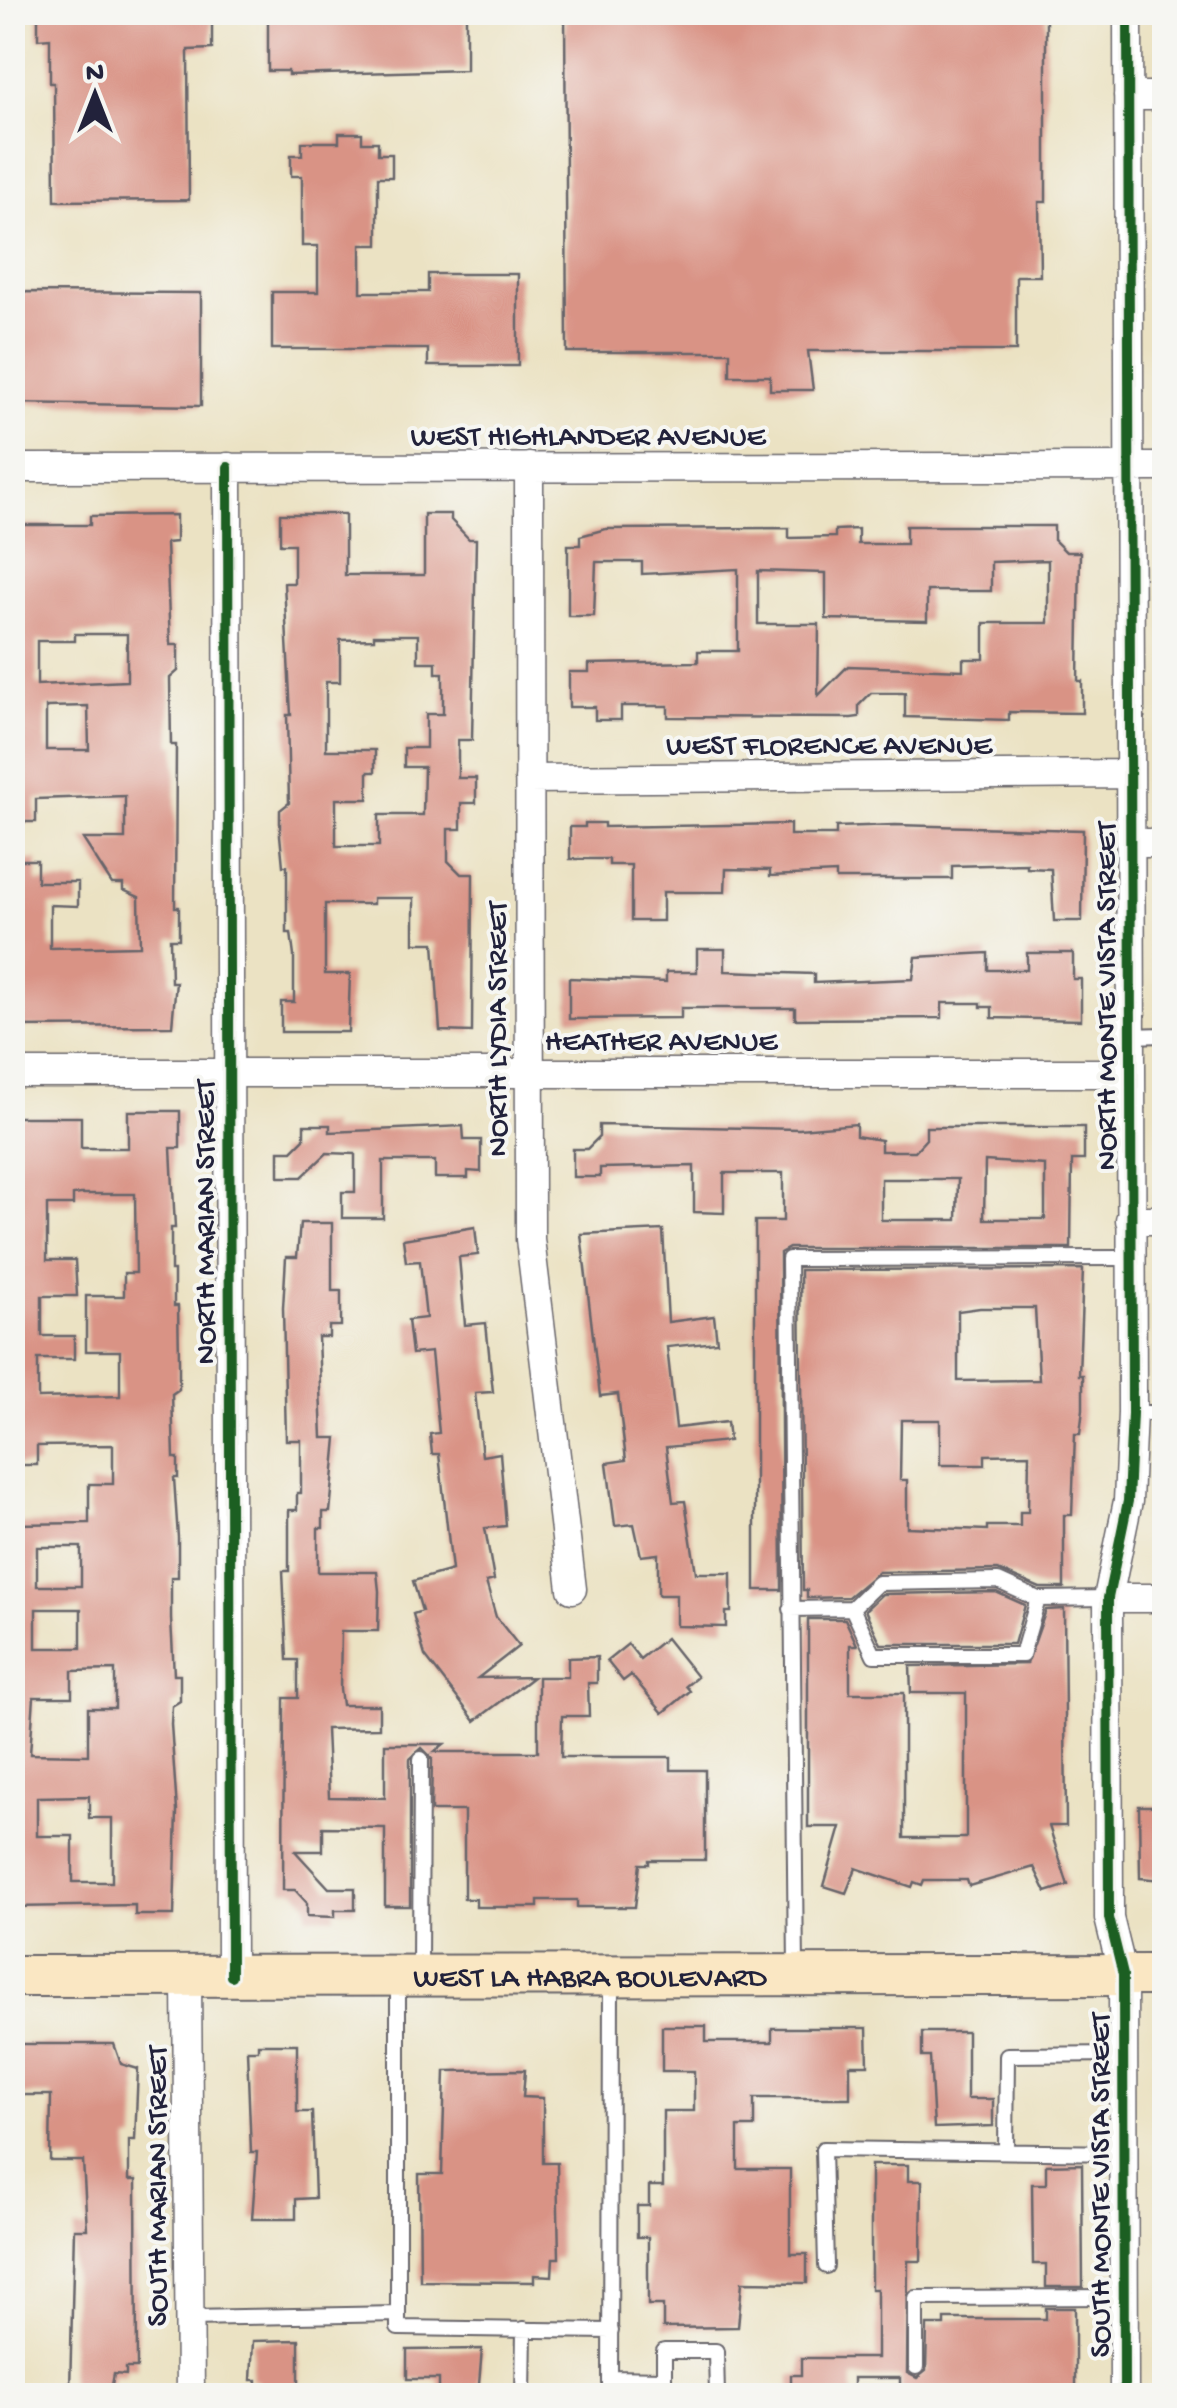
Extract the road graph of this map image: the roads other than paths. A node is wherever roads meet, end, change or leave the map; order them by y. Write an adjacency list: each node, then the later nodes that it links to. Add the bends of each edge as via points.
1 (1128, 12): 2 (street, NORTH MONTE VISTA STREET)
2 (1128, 96): 3 (street); 6 (street, NORTH MONTE VISTA STREET)
3 (1164, 96)
4 (228, 467): 5 (street, WEST HIGHLANDER AVENUE); 8 (street, WEST HIGHLANDER AVENUE); 16 (street, NORTH MARIAN STREET)
5 (529, 467): 6 (street, WEST HIGHLANDER AVENUE); 10 (street, NORTH LYDIA STREET)
6 (1127, 467): 7 (street, WEST HIGHLANDER AVENUE); 9 (street, NORTH MONTE VISTA STREET)
7 (1164, 467)
8 (12, 468)
9 (1130, 774): 10 (street, WEST FLORENCE AVENUE); 11 (street, NORTH MONTE VISTA STREET)
10 (528, 778): 17 (street, NORTH LYDIA STREET)
11 (1130, 843): 12 (street); 14 (street, NORTH MONTE VISTA STREET)
12 (1164, 843)
13 (1164, 1034): 14 (lane)
14 (1129, 1036): 18 (street, NORTH MONTE VISTA STREET)
15 (12, 1073): 16 (street, HEATHER AVENUE)
16 (229, 1073): 17 (street, HEATHER AVENUE); 35 (street, NORTH MARIAN STREET)
17 (528, 1073): 18 (street, HEATHER AVENUE); 24 (street, NORTH LYDIA STREET, via 535,1307)
18 (1129, 1073): 19 (street, NORTH MONTE VISTA STREET)
19 (1130, 1220): 20 (street); 21 (street, NORTH MONTE VISTA STREET)
20 (1164, 1220)
21 (1131, 1258): 22 (street, NORTH MONTE VISTA STREET); 29 (lane, via 788,1259)
22 (1132, 1413): 23 (lane); 25 (street, NORTH MONTE VISTA STREET, via 1128,1501)
23 (1164, 1413)
24 (572, 1589)
25 (1108, 1598): 26 (street); 27 (lane); 31 (street, NORTH MONTE VISTA STREET, via 1109,1918)
26 (1164, 1598)
27 (1038, 1599): 28 (lane, via 998,1581 878,1583); 28 (lane, via 1022,1655 874,1655)
28 (852, 1608): 29 (lane)
29 (791, 1609): 38 (lane)
30 (421, 1760): 36 (lane)
31 (1123, 1975): 32 (main road, WEST LA HABRA BOULEVARD); 38 (main road, WEST LA HABRA BOULEVARD); 39 (street, SOUTH MONTE VISTA STREET)
32 (1164, 1975)
33 (12, 1976): 34 (main road, WEST LA HABRA BOULEVARD)
34 (187, 1976): 35 (main road, WEST LA HABRA BOULEVARD); 44 (street, SOUTH MARIAN STREET)
35 (231, 1976): 36 (main road, WEST LA HABRA BOULEVARD)
36 (409, 1976): 37 (main road, WEST LA HABRA BOULEVARD); 45 (lane)
37 (611, 1976): 38 (main road, WEST LA HABRA BOULEVARD); 47 (lane)
38 (796, 1976)
39 (1124, 2054): 40 (lane, via 1008,2055); 41 (street, SOUTH MONTE VISTA STREET)
40 (1006, 2151): 41 (lane); 42 (lane, via 823,2149)
41 (1124, 2152): 43 (street, SOUTH MONTE VISTA STREET)
42 (826, 2266)
43 (1124, 2297): 48 (lane, via 916,2298); 54 (street, SOUTH MONTE VISTA STREET)
44 (190, 2318): 45 (lane); 50 (street, SOUTH MARIAN STREET)
45 (398, 2321): 46 (lane)
46 (524, 2330): 47 (lane); 51 (lane)
47 (611, 2331): 49 (lane)
48 (916, 2367)
49 (610, 2378): 52 (lane); 53 (lane, via 664,2379 664,2351 716,2351)
50 (190, 2396)
51 (523, 2396)
52 (610, 2396)
53 (717, 2396)
54 (1124, 2396)

